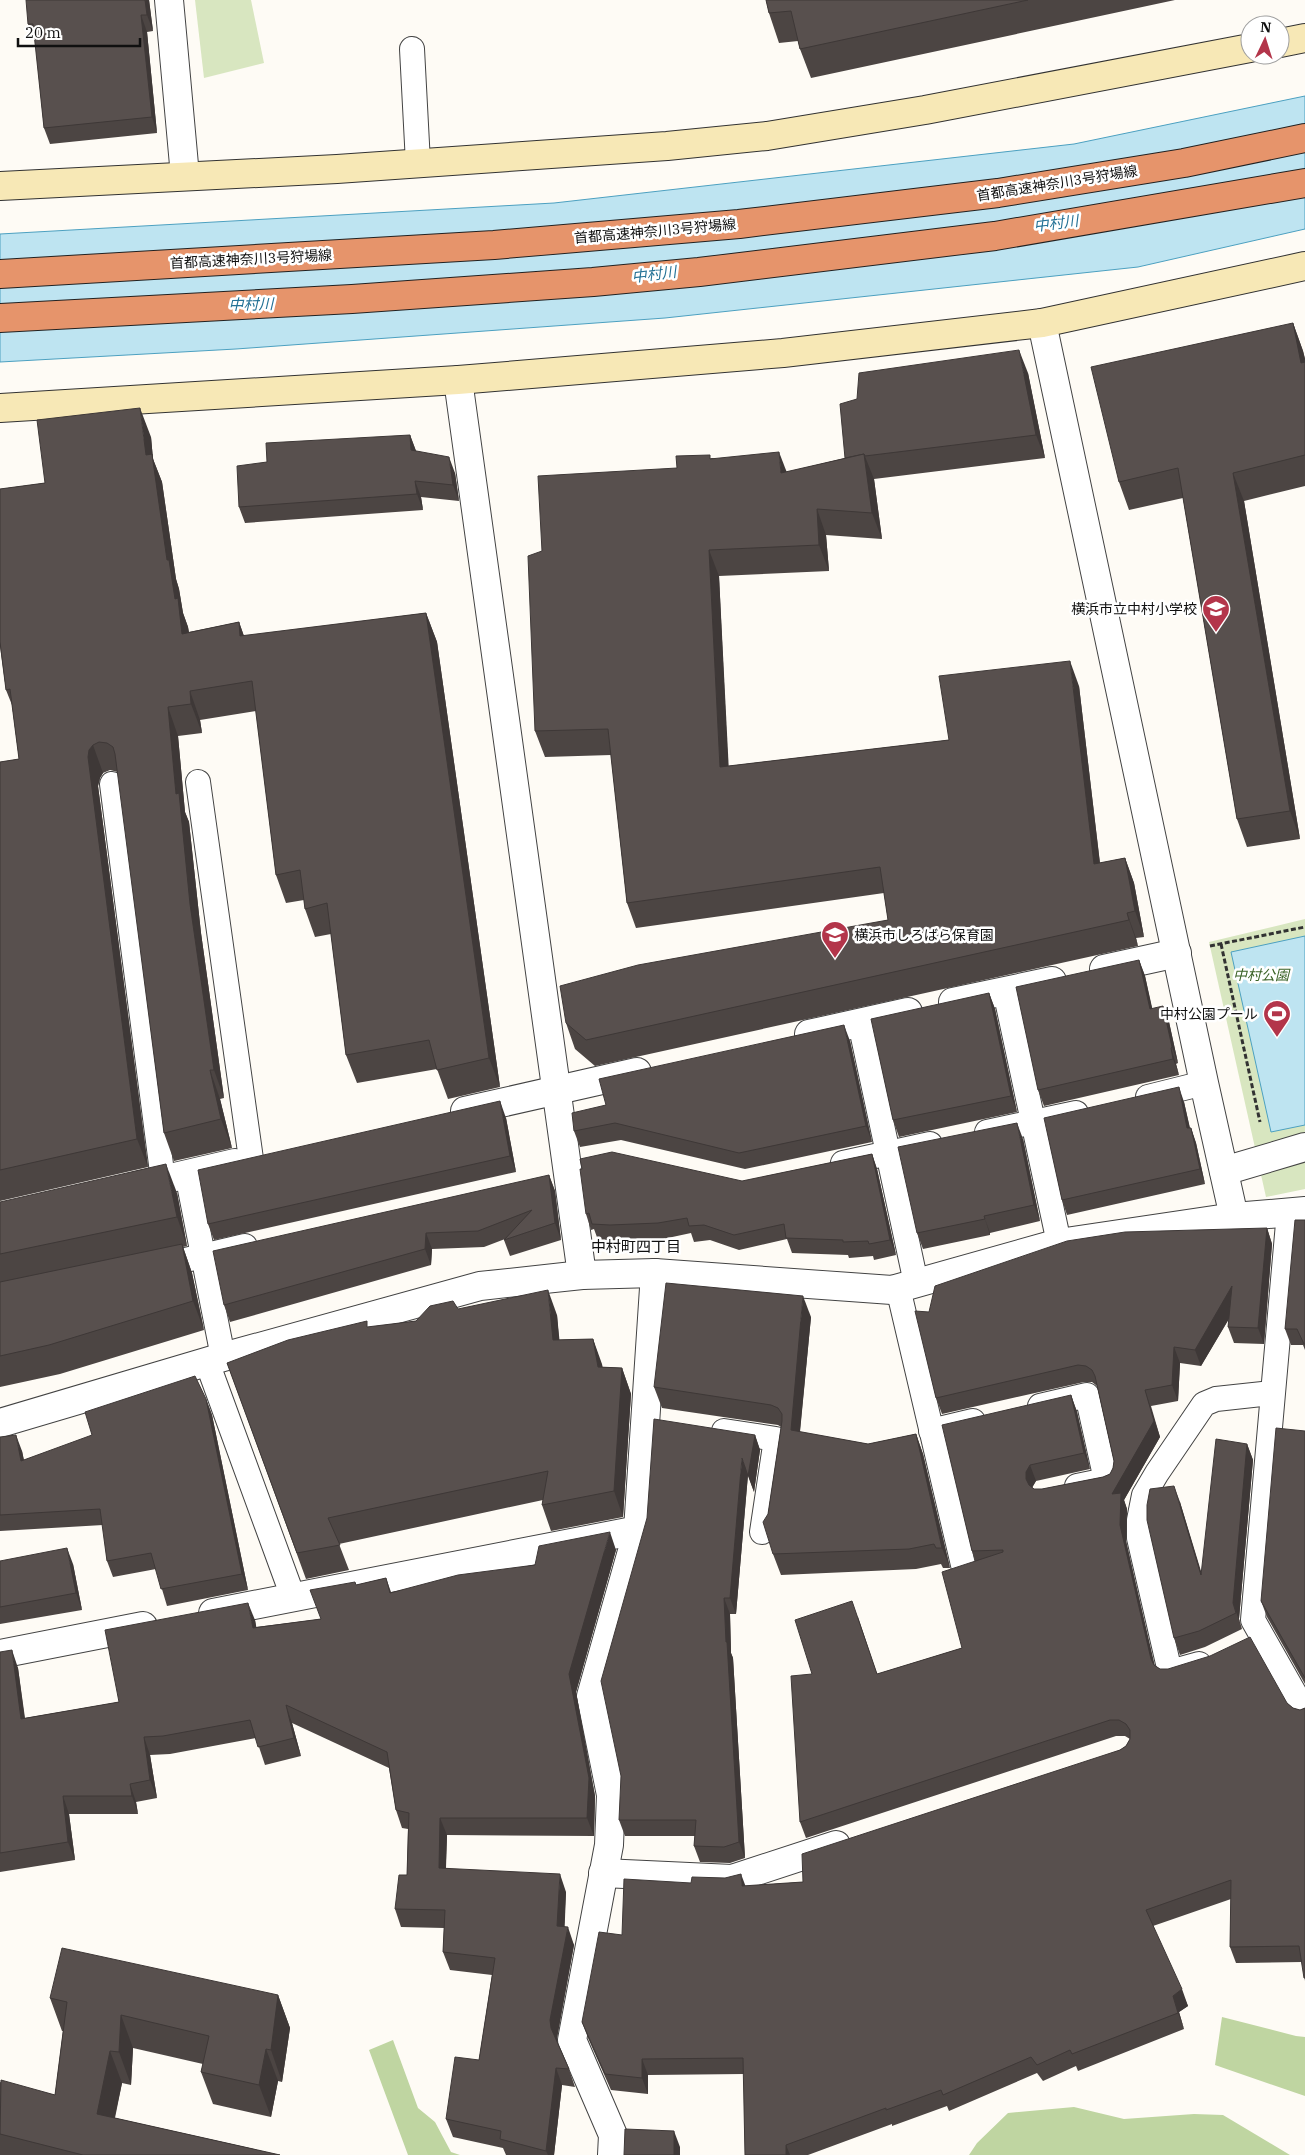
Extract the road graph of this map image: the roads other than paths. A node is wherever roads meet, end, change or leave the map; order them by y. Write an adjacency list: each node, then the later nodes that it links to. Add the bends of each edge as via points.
1 (169, 0): 8 (street)
2 (1305, 38): 3 (street)
3 (1290, 41)
4 (412, 49): 7 (lane)
5 (1240, 50): 7 (street, via 925,110 767,136)
6 (1305, 138): 12 (highway, 首都高速神奈川3号狩場線, via 1184,163 998,193 739,224 494,245)
7 (418, 163): 8 (street)
8 (185, 176): 10 (street)
9 (1305, 183): 13 (highway, via 995,236 699,272 362,298)
10 (0, 186)
11 (1305, 266): 14 (street)
12 (0, 274)
13 (0, 318)
14 (1042, 323): 15 (street, via 783,353); 19 (street)
15 (458, 380): 16 (street); 25 (street)
16 (0, 408)
17 (198, 782): 33 (lane)
18 (112, 784): 36 (lane)
19 (1177, 953): 20 (street); 24 (street)
20 (1005, 991): 21 (street); 29 (lane)
21 (860, 1023): 22 (street); 32 (lane)
22 (784, 1039)
23 (661, 1067): 25 (street)
24 (1204, 1083): 26 (lane); 35 (street)
25 (557, 1090): 28 (street); 45 (street)
26 (1130, 1102)
27 (1102, 1108): 29 (lane)
28 (442, 1116)
29 (1034, 1122): 32 (lane); 41 (lane)
30 (1305, 1147): 35 (street)
31 (280, 1153): 33 (street)
32 (888, 1153): 34 (lane); 46 (lane)
33 (251, 1159): 36 (street)
34 (821, 1167)
35 (1224, 1171): 39 (street)
36 (175, 1177): 37 (street); 42 (lane)
37 (115, 1191)
38 (1297, 1211): 39 (street); 48 (lane)
39 (1234, 1217): 41 (street)
40 (270, 1241): 42 (lane)
41 (1059, 1243): 46 (street)
42 (203, 1256): 43 (lane); 47 (lane)
43 (132, 1272)
44 (655, 1273): 45 (street); 46 (street, via 892,1290); 55 (street, via 655,1421)
45 (582, 1275): 47 (street, via 480,1286)
46 (907, 1285): 53 (lane)
47 (215, 1360): 51 (street); 58 (lane)
48 (1272, 1393): 60 (lane, via 1216,1399 1204,1404 1144,1495 1139,1538 1170,1672); 61 (lane, via 1253,1640)
49 (1019, 1411): 54 (lane, via 1087,1395 1106,1480)
50 (990, 1418): 53 (lane)
51 (0, 1423)
52 (702, 1428): 56 (lane, via 776,1439)
53 (931, 1431): 57 (lane)
54 (1053, 1490)
55 (638, 1530): 58 (street); 63 (street, via 591,1696 611,1795 609,1846)
56 (762, 1532)
57 (964, 1569)
58 (294, 1597): 59 (street)
59 (0, 1654)
60 (1219, 1656)
61 (1305, 1712)
62 (855, 1838): 63 (street, via 732,1879)
63 (603, 1873): 64 (street, via 572,2040 613,2135)
64 (612, 2155)

